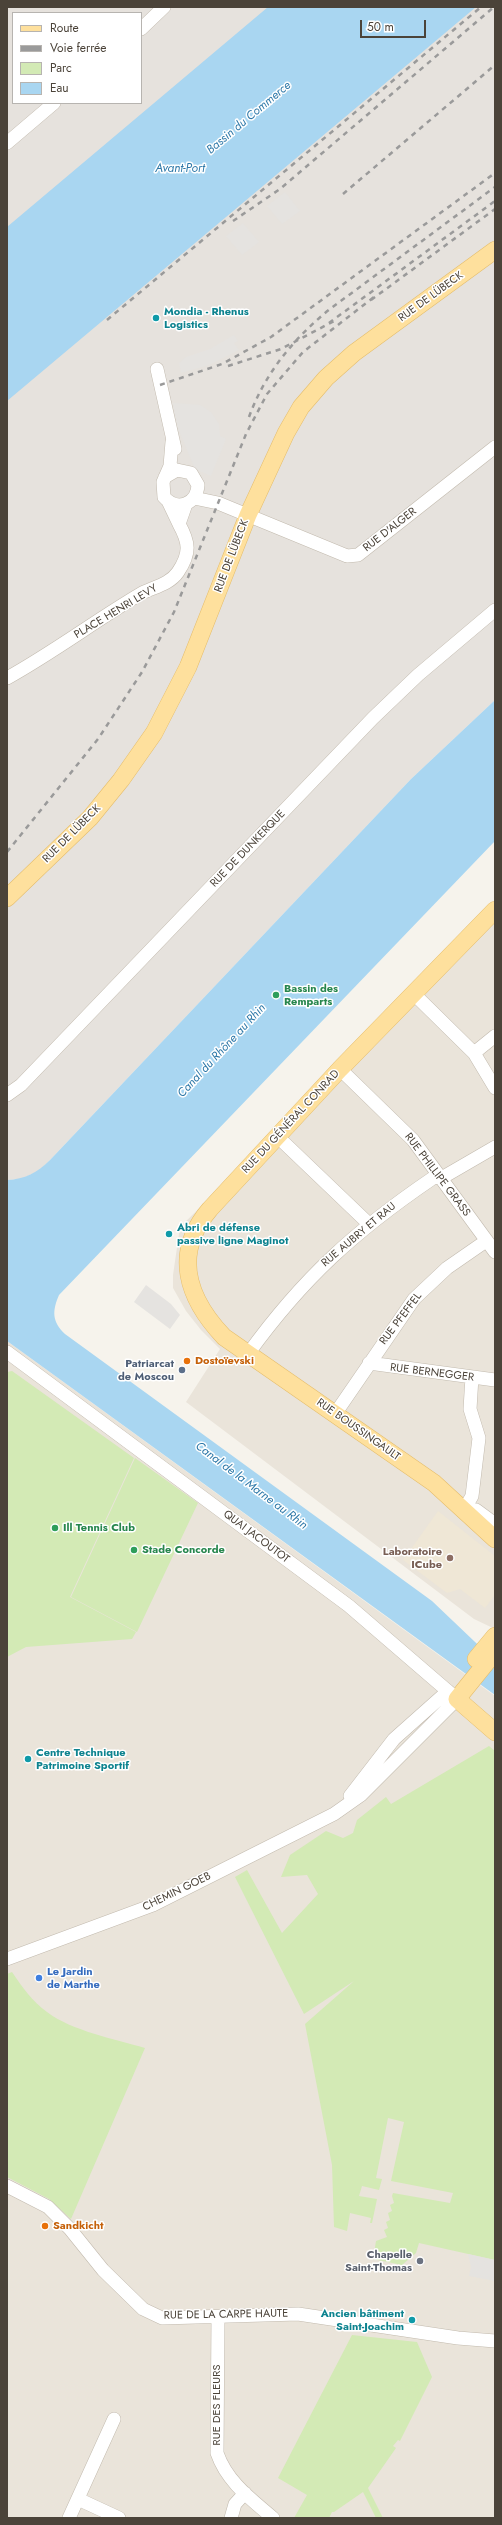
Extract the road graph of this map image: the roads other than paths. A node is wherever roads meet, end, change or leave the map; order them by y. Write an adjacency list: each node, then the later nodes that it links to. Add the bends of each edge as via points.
1 (164, 7): 2 (street)
2 (142, 28)
3 (53, 104): 4 (street)
4 (7, 143)
5 (495, 250): 15 (main road, RUE DE LÜBECK, via 354,353 326,378 294,418)
6 (157, 369): 7 (street)
7 (172, 442): 9 (street); 10 (street, via 170,466)
8 (495, 447): 15 (street, RUE D'ALGER, via 358,555 347,556)
9 (184, 470): 10 (street, via 170,472); 11 (street, via 191,473)
10 (165, 477): 12 (street, via 162,489)
11 (198, 485): 13 (street); 14 (street)
12 (168, 501): 13 (street, via 176,505); 16 (street, PLACE HENRI LEVY)
13 (190, 501): 14 (street); 16 (street)
14 (218, 503): 15 (street, RUE D'ALGER)
15 (248, 515): 19 (main road, RUE DE LÜBECK, via 188,667 154,733 90,818)
16 (179, 524): 18 (street, PLACE HENRI LEVY, via 188,545 182,565 174,577 142,593 42,659)
17 (495, 610): 26 (street, RUE DE DUNKERQUE, via 400,692 21,1086)
18 (7, 678)
19 (7, 898)
20 (495, 910): 21 (main road, RUE DU GÉNÉRAL CONRAD)
21 (414, 994): 23 (street); 24 (main road, RUE DU GÉNÉRAL CONRAD)
22 (495, 1036): 23 (street)
23 (474, 1053): 25 (street)
24 (340, 1069): 27 (main road, RUE DU GÉNÉRAL CONRAD); 29 (street, RUE PHILLIPE GRASS, via 414,1140)
25 (495, 1088)
26 (7, 1095)
27 (278, 1137): 30 (street); 34 (main road, RUE DU GÉNÉRAL CONRAD, via 202,1218 193,1233 188,1250 188,1276 199,1305 224,1337)
28 (495, 1147): 29 (street, RUE AUBRY ET RAU)
29 (440, 1176): 30 (street, RUE AUBRY ET RAU, via 433,1178); 31 (street, RUE PHILLIPE GRASS)
30 (368, 1224): 34 (street, RUE AUBRY ET RAU, via 309,1278)
31 (486, 1241): 32 (street, RUE PHILLIPE GRASS); 35 (street, RUE PFEFFEL, via 447,1268 414,1299)
32 (495, 1252)
33 (7, 1352): 43 (street, QUAI JACOUTOT)
34 (248, 1354): 38 (main road, RUE BOUSSINGAULT)
35 (369, 1363): 36 (street, RUE BERNEGGER); 38 (street, RUE PFEFFEL)
36 (472, 1377): 37 (street, RUE BERNEGGER); 39 (street, via 470,1409 479,1438 472,1496)
37 (495, 1380)
38 (335, 1414): 39 (main road, RUE BOUSSINGAULT, via 434,1483)
39 (464, 1510): 40 (street, RUE BOUSSINGAULT, via 476,1510); 41 (main road, RUE BOUSSINGAULT)
40 (495, 1524)
41 (495, 1539)
42 (493, 1644): 43 (main road)
43 (457, 1689): 44 (main road, QUAI JACOUTOT); 45 (street, CHEMIN GOEB, via 361,1795 340,1810 153,1905)
44 (495, 1732)
45 (7, 1959)
46 (7, 2186): 47 (street, RUE DE LA CARPE HAUTE, via 48,2207 70,2229 103,2270 143,2309 162,2318)
47 (218, 2317): 48 (street, RUE DE LA CARPE HAUTE, via 321,2315 412,2332); 50 (street, RUE DES FLEURS, via 217,2453 224,2469)
48 (495, 2341)
49 (114, 2419): 51 (street)
50 (244, 2494): 54 (street, via 235,2504); 55 (street, RUE DES FLEURS)
51 (78, 2499): 52 (street); 53 (street)
52 (69, 2518)
53 (119, 2518)
54 (231, 2518)
55 (273, 2518)

